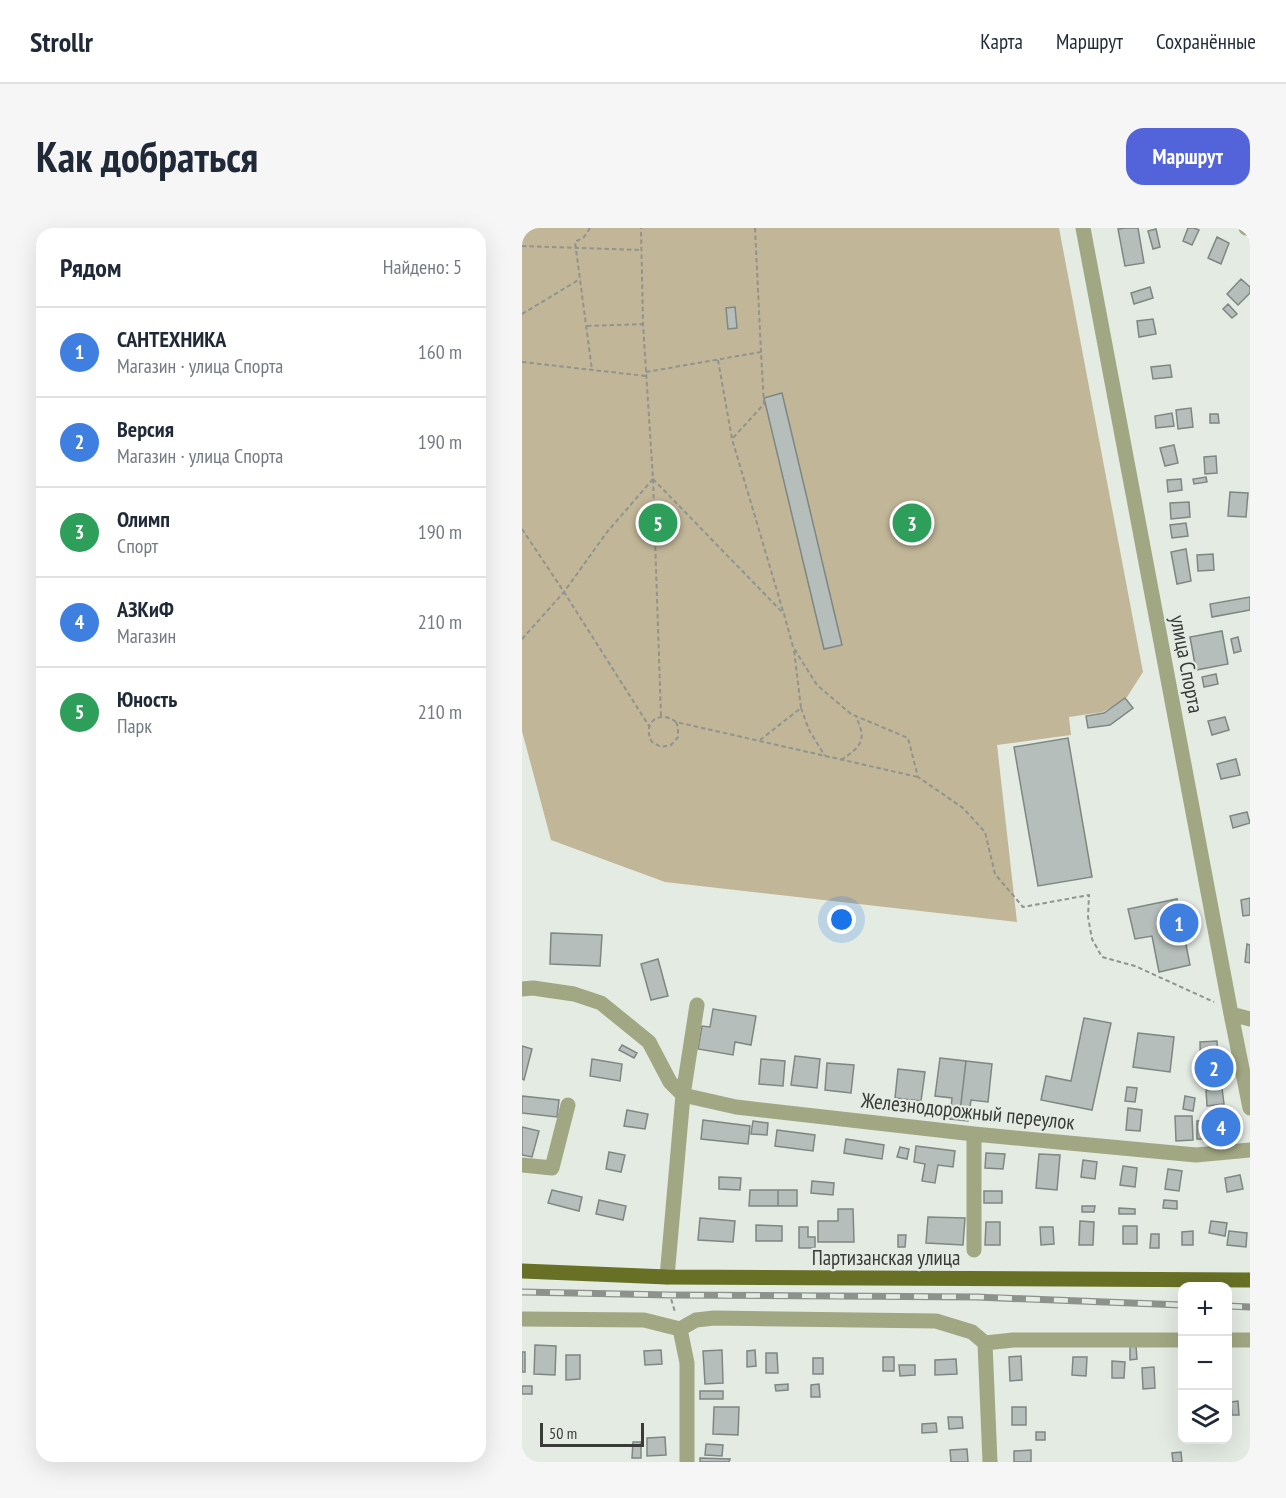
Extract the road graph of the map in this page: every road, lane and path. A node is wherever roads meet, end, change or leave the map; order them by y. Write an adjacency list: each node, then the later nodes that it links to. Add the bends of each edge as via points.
1 (590, 228): 6 (path, via 575,242)
2 (641, 228): 7 (path)
3 (754, 228): 12 (path)
4 (1083, 228): 35 (street, улица Спорта)
5 (522, 246): 6 (path)
6 (576, 248): 7 (path); 8 (path)
7 (642, 250): 10 (path)
8 (580, 279): 9 (path); 11 (path)
9 (522, 314)
10 (643, 324): 11 (path); 16 (path)
11 (587, 326): 15 (path)
12 (761, 352): 16 (path); 17 (path, via 764,404)
13 (718, 360): 17 (path)
14 (522, 362): 15 (path)
15 (592, 370): 16 (path)
16 (646, 374): 18 (path)
17 (732, 439): 21 (path)
18 (653, 479): 20 (path, via 607,532); 21 (path); 25 (path)
19 (522, 529): 20 (path)
20 (564, 592): 22 (path); 28 (path)
21 (784, 614): 23 (path)
22 (522, 639)
23 (793, 647): 24 (path); 26 (path, via 817,685)
24 (801, 708): 29 (path); 30 (path)
25 (661, 717): 27 (path); 28 (path)
26 (856, 717): 31 (path, via 862,728 862,740 857,750); 32 (path, via 908,738)
27 (676, 722): 28 (path, via 678,738 666,747 651,742); 29 (path)
28 (649, 726)
29 (759, 741): 30 (path)
30 (825, 756): 31 (path)
31 (842, 760): 32 (path)
32 (918, 777): 35 (path, via 963,808 985,832 995,874 1023,907 1089,896 1092,939 1102,957 1135,966 1212,1001)
33 (522, 989): 37 (street, via 574,994 601,1003 649,1042 670,1082)
34 (697, 1005): 37 (street)
35 (1231, 1014): 36 (street); 39 (street, улица Спорта)
36 (1250, 1019)
37 (683, 1095): 40 (street, Железнодорожный переулок, via 736,1107); 45 (street)
38 (568, 1105): 42 (street, via 552,1167)
39 (1250, 1108)
40 (974, 1134): 41 (street, Железнодорожный переулок, via 1196,1155); 43 (street)
41 (1250, 1150)
42 (522, 1165)
43 (974, 1250)
44 (522, 1271): 45 (main road, Партизанская улица)
45 (667, 1277): 46 (main road, Партизанская улица); 48 (path)
46 (1250, 1280)
47 (522, 1319): 48 (street, via 644,1320)
48 (680, 1329): 52 (street, via 696,1320 714,1318 936,1322 972,1332); 53 (street, via 687,1363)
49 (1178, 1340): 52 (street)
50 (1232, 1340): 51 (street)
51 (1250, 1340)
52 (986, 1343): 54 (street)
53 (687, 1462)
54 (990, 1462)

